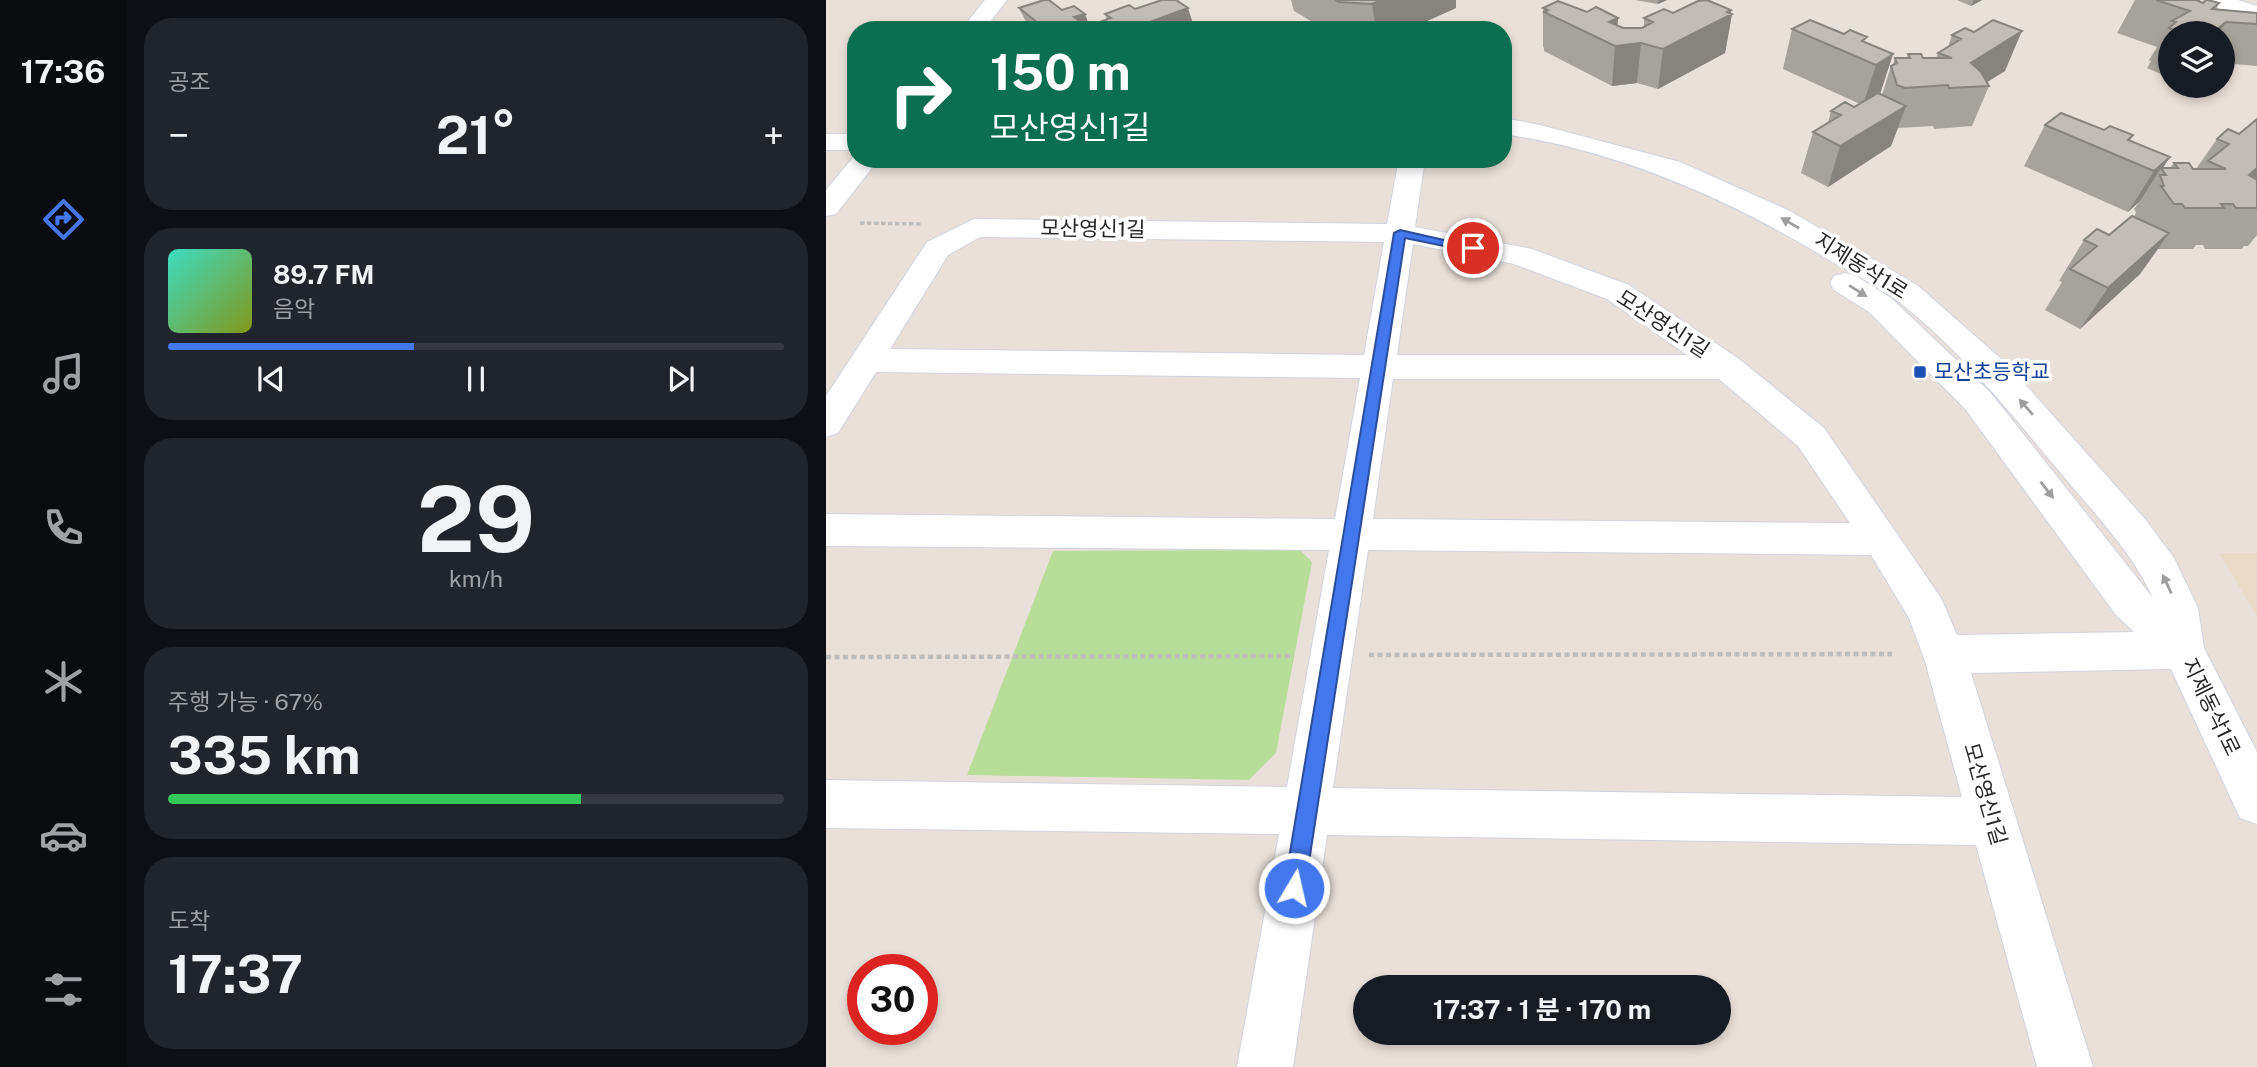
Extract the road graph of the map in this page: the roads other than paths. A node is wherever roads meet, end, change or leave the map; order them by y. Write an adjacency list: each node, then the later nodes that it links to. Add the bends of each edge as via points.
1 (996, 0): 4 (street)
2 (2215, 0): 3 (street)
3 (2257, 13)
4 (979, 21)
5 (826, 123): 6 (street)
6 (847, 123)
7 (1512, 127): 22 (street, 지제동삭1로, one-way to 7, via 2178,608 2160,570 2131,530 1995,372 1906,292 1778,216 1670,169)
8 (826, 142): 9 (street)
9 (847, 142)
10 (1512, 147): 22 (street, 지제동삭1로, one-way to 22, via 1642,177 1779,242 1880,305 1978,401 2130,603)
11 (859, 168): 13 (street)
12 (1411, 168): 14 (street)
13 (826, 208)
14 (1400, 233): 15 (street, 모산영신1길, via 974,228 937,249); 16 (street); 17 (street, 모산영신1길, via 1521,257 1618,292)
15 (867, 360): 16 (street); 18 (street, 모산영신1길)
16 (1380, 367): 17 (street); 20 (street)
17 (1727, 367): 21 (street, 모산영신1길, via 1811,437)
18 (826, 424)
19 (826, 530): 20 (street)
20 (1352, 534): 21 (street); 26 (street)
21 (1882, 538): 23 (street, 모산영신1길, via 1927,611)
22 (2183, 650): 23 (street); 24 (street, 지제동삭1로)
23 (1944, 654): 27 (street, 모산영신1길)
24 (2257, 801)
25 (826, 804): 26 (street)
26 (1307, 811): 27 (street); 28 (street)
27 (1993, 821): 29 (street, 모산영신1길)
28 (1265, 1067)
29 (2065, 1067)

